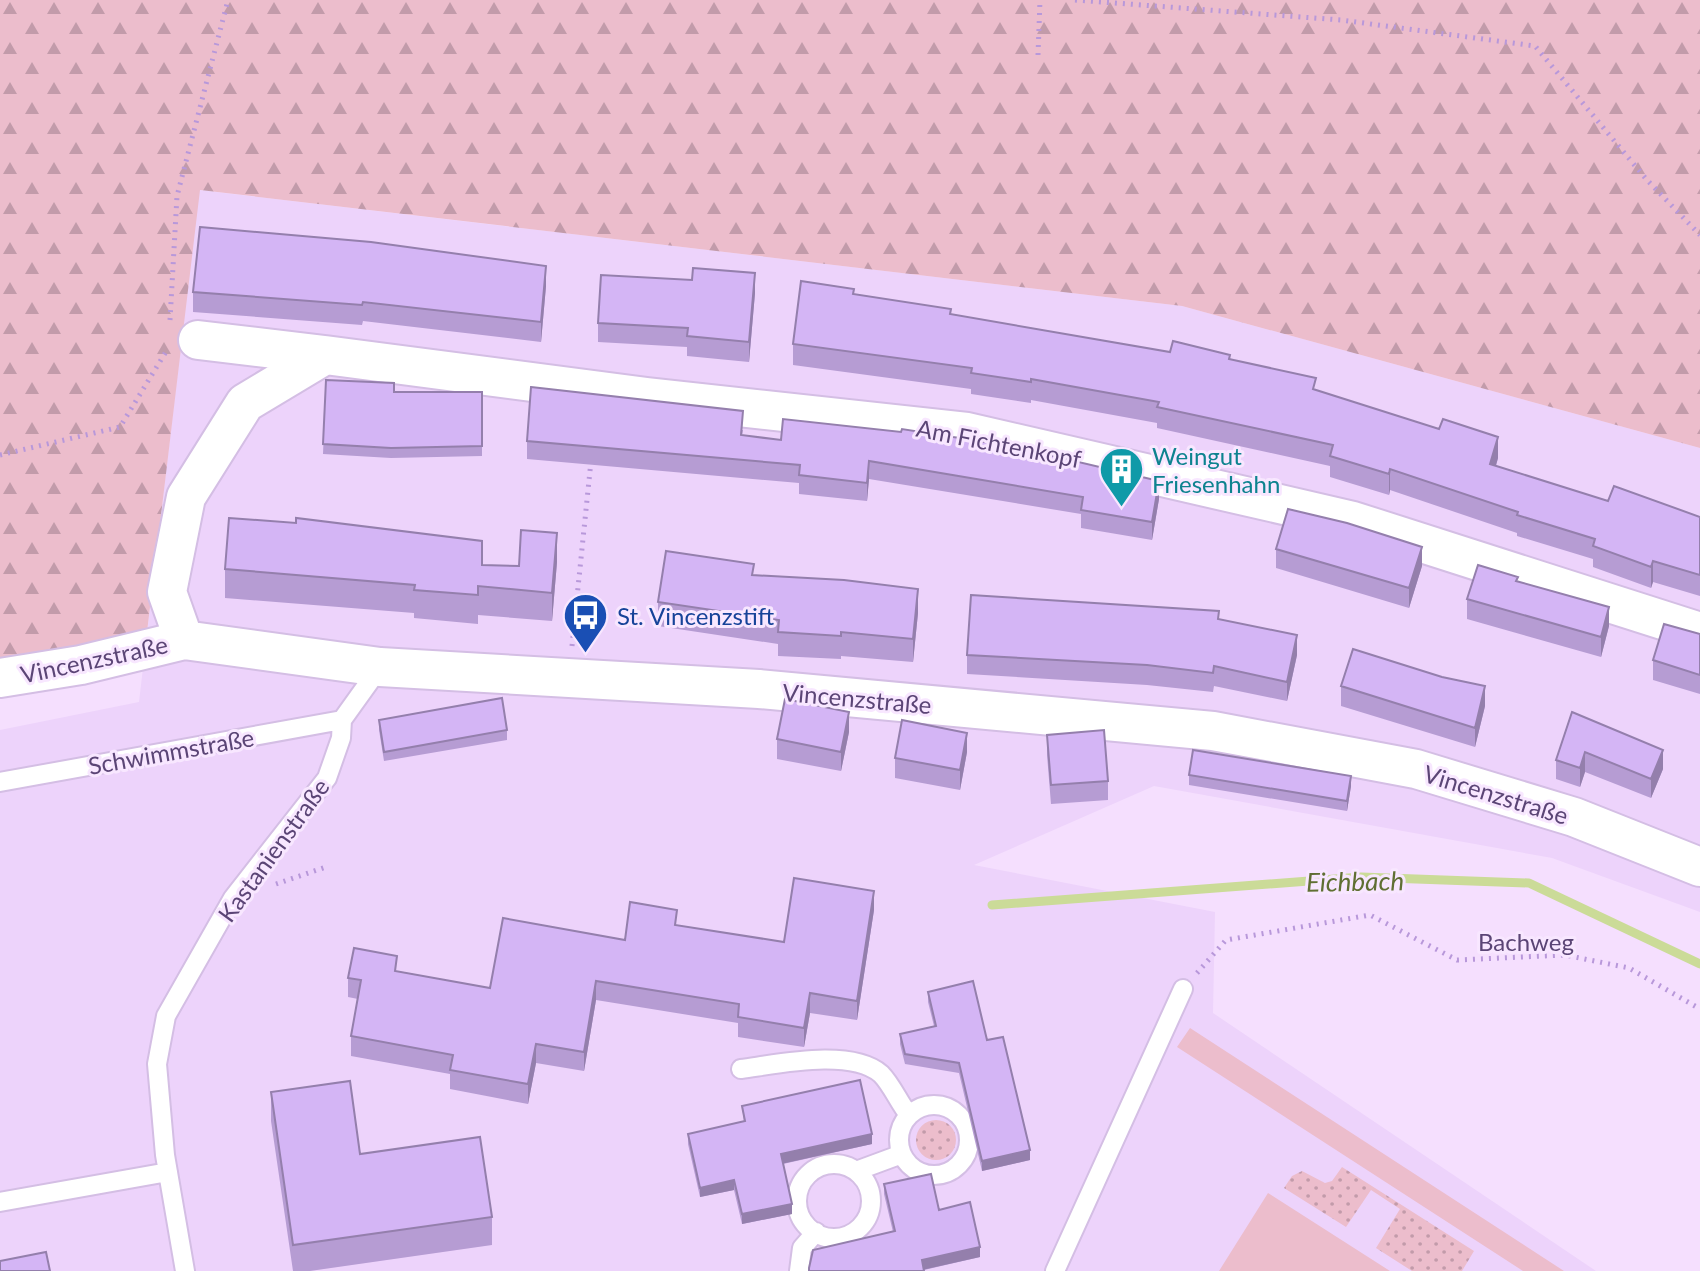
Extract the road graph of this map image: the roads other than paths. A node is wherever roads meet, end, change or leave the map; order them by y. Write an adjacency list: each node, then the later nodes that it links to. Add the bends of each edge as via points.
1 (179, 339): 2 (street, Am Fichtenkopf)
2 (325, 355): 3 (street, Am Fichtenkopf, via 967,432 1353,521); 4 (street, via 245,403 186,497 167,592)
3 (1700, 632)
4 (184, 640): 5 (street, Vincenzstraße); 6 (street, Vincenzstraße)
5 (380, 667): 7 (lane, Kastanienstraße); 9 (street, Vincenzstraße, via 759,689 1213,731 1416,769 1574,817)
6 (0, 678)
7 (342, 720): 8 (lane, Schwimmstraße); 15 (lane, Kastanienstraße, via 327,778 233,898 166,1016 157,1064)
8 (0, 782)
9 (1700, 867)
10 (1183, 989): 20 (lane)
11 (741, 1069): 12 (lane, via 840,1060 866,1064 883,1076)
12 (909, 1115): 13 (lane, via 900,1133); 13 (lane, via 929,1105 951,1109 966,1125 969,1147 958,1166 938,1175 916,1170)
13 (902, 1154): 14 (lane)
14 (856, 1171): 17 (lane, via 870,1191 868,1216 840,1237); 17 (lane, via 834,1164 806,1176 798,1207)
15 (168, 1172): 16 (lane); 18 (lane, Kastanienstraße)
16 (0, 1202)
17 (816, 1232): 19 (lane, via 802,1248)
18 (185, 1271)
19 (799, 1271)
20 (1055, 1271)

